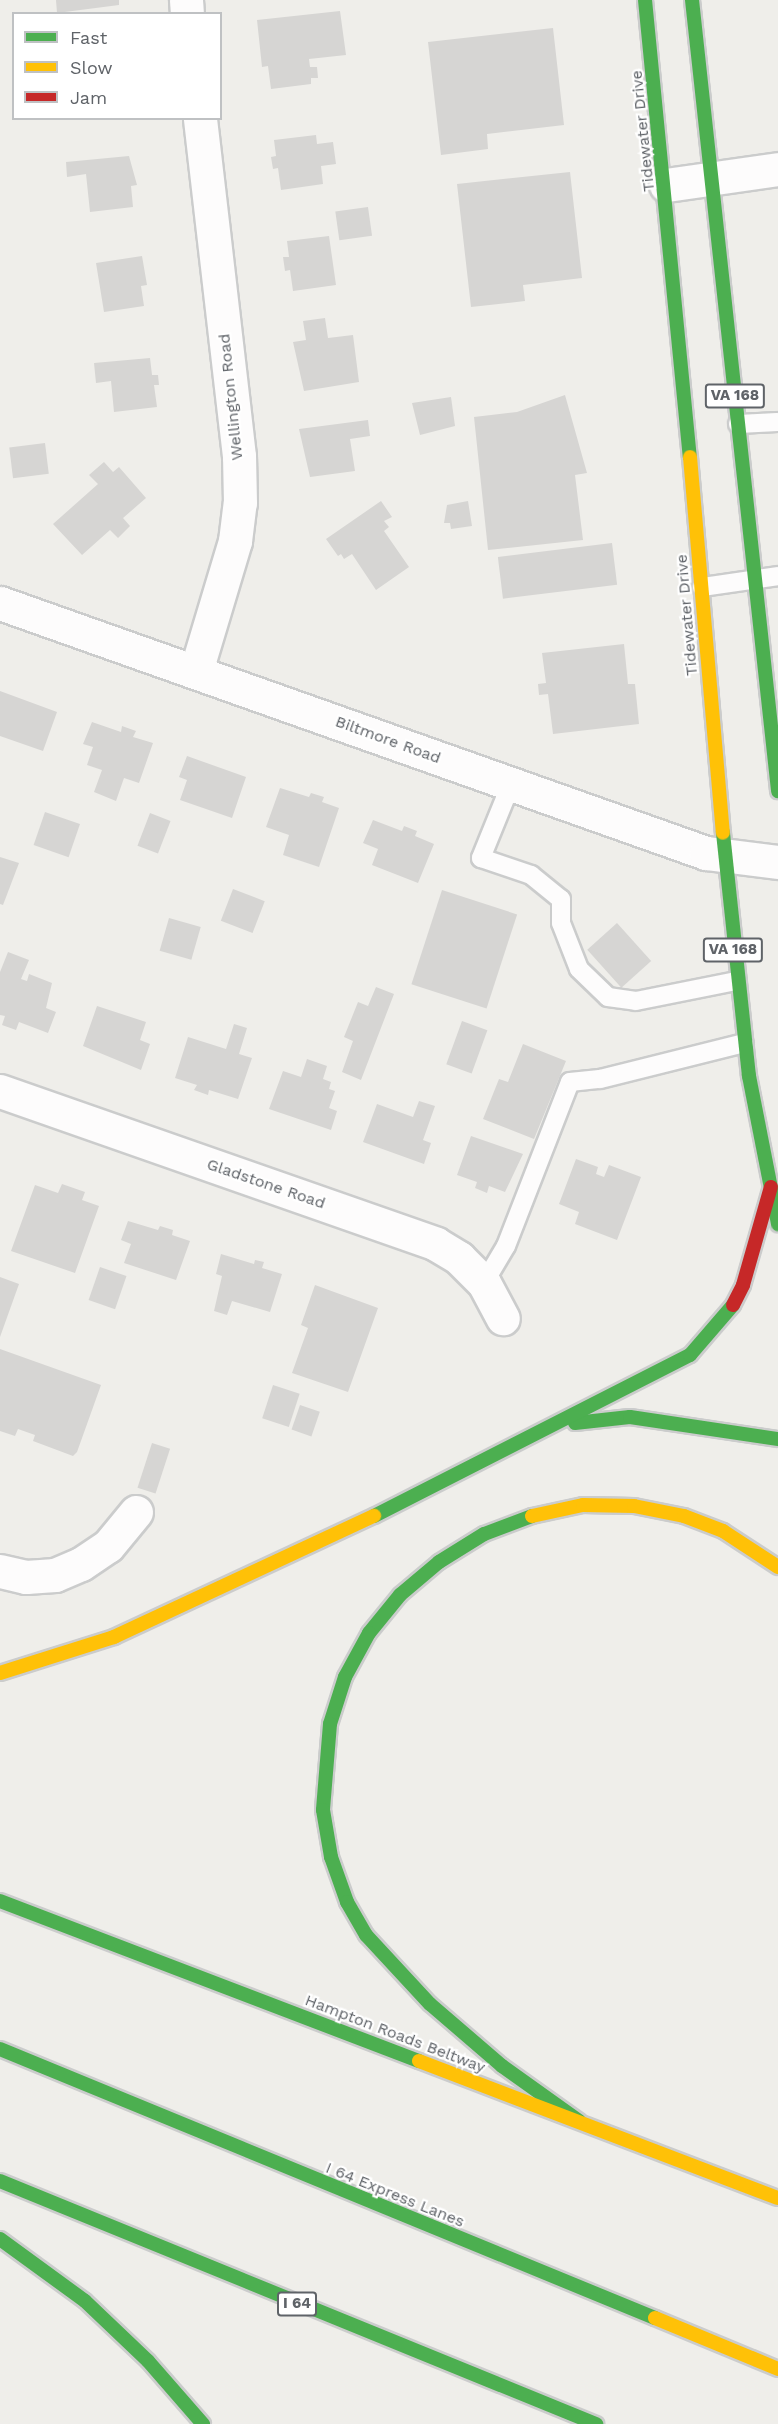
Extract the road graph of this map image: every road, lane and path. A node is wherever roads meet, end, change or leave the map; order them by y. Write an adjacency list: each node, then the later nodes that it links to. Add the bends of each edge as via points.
1 (645, 0): 6 (main road, Tidewater Drive / VA 168)
2 (692, 0): 5 (main road, VA 168)
3 (200, 120): 13 (street, Wellington Road, via 239,456 240,503 235,541)
4 (778, 169): 5 (street)
5 (711, 179): 6 (street); 8 (main road, VA 168)
6 (666, 185): 11 (main road, Tidewater Drive / VA 168)
7 (778, 422): 8 (lane)
8 (738, 424): 10 (main road, VA 168)
9 (778, 576): 10 (lane)
10 (756, 580): 11 (lane); 15 (main road, VA 168)
11 (702, 587): 16 (main road, Tidewater Drive / VA 168)
12 (0, 603): 13 (street, Biltmore Road)
13 (196, 671): 14 (street, Biltmore Road)
14 (511, 784): 16 (street, Biltmore Road); 18 (lane, via 481,858 531,875 561,900 561,923 579,969 608,997 636,1000)
15 (778, 791)
16 (723, 857): 17 (street, Biltmore Road); 18 (main road, Tidewater Drive / VA 168)
17 (778, 862)
18 (736, 981): 19 (main road, Tidewater Drive / VA 168)
19 (744, 1043): 21 (main road, Tidewater Drive / VA 168); 23 (lane, via 600,1079 570,1082 506,1246)
20 (0, 1091): 23 (street, Gladstone Road, via 436,1244 459,1258)
21 (771, 1187): 22 (main road, Tidewater Drive / VA 168); 25 (main road, via 743,1284 715,1332 690,1355)
22 (778, 1224)
23 (483, 1282): 24 (street, Gladstone Road)
24 (503, 1318)
25 (558, 1425): 26 (main road, via 630,1418); 30 (main road, via 114,1637)
26 (778, 1438)
27 (136, 1512): 29 (street, via 108,1546 81,1564 55,1575 26,1577)
28 (778, 1567): 33 (main road, via 723,1531 684,1516 634,1506 583,1505 543,1512 484,1534 439,1562 400,1595 369,1633 345,1677 330,1724 323,1810 331,1857 347,1902 366,1935 430,2004 502,2066)
29 (0, 1570)
30 (0, 1673)
31 (0, 1901): 33 (main road, Hampton Roads Beltway)
32 (0, 2049): 37 (main road, I 64 Express Lanes)
33 (579, 2121): 35 (main road, Hampton Roads Beltway)
34 (0, 2181): 39 (main road, I 64)
35 (778, 2198)
36 (0, 2239): 38 (main road, via 85,2301 148,2361)
37 (778, 2369)
38 (203, 2424)
39 (596, 2424)

